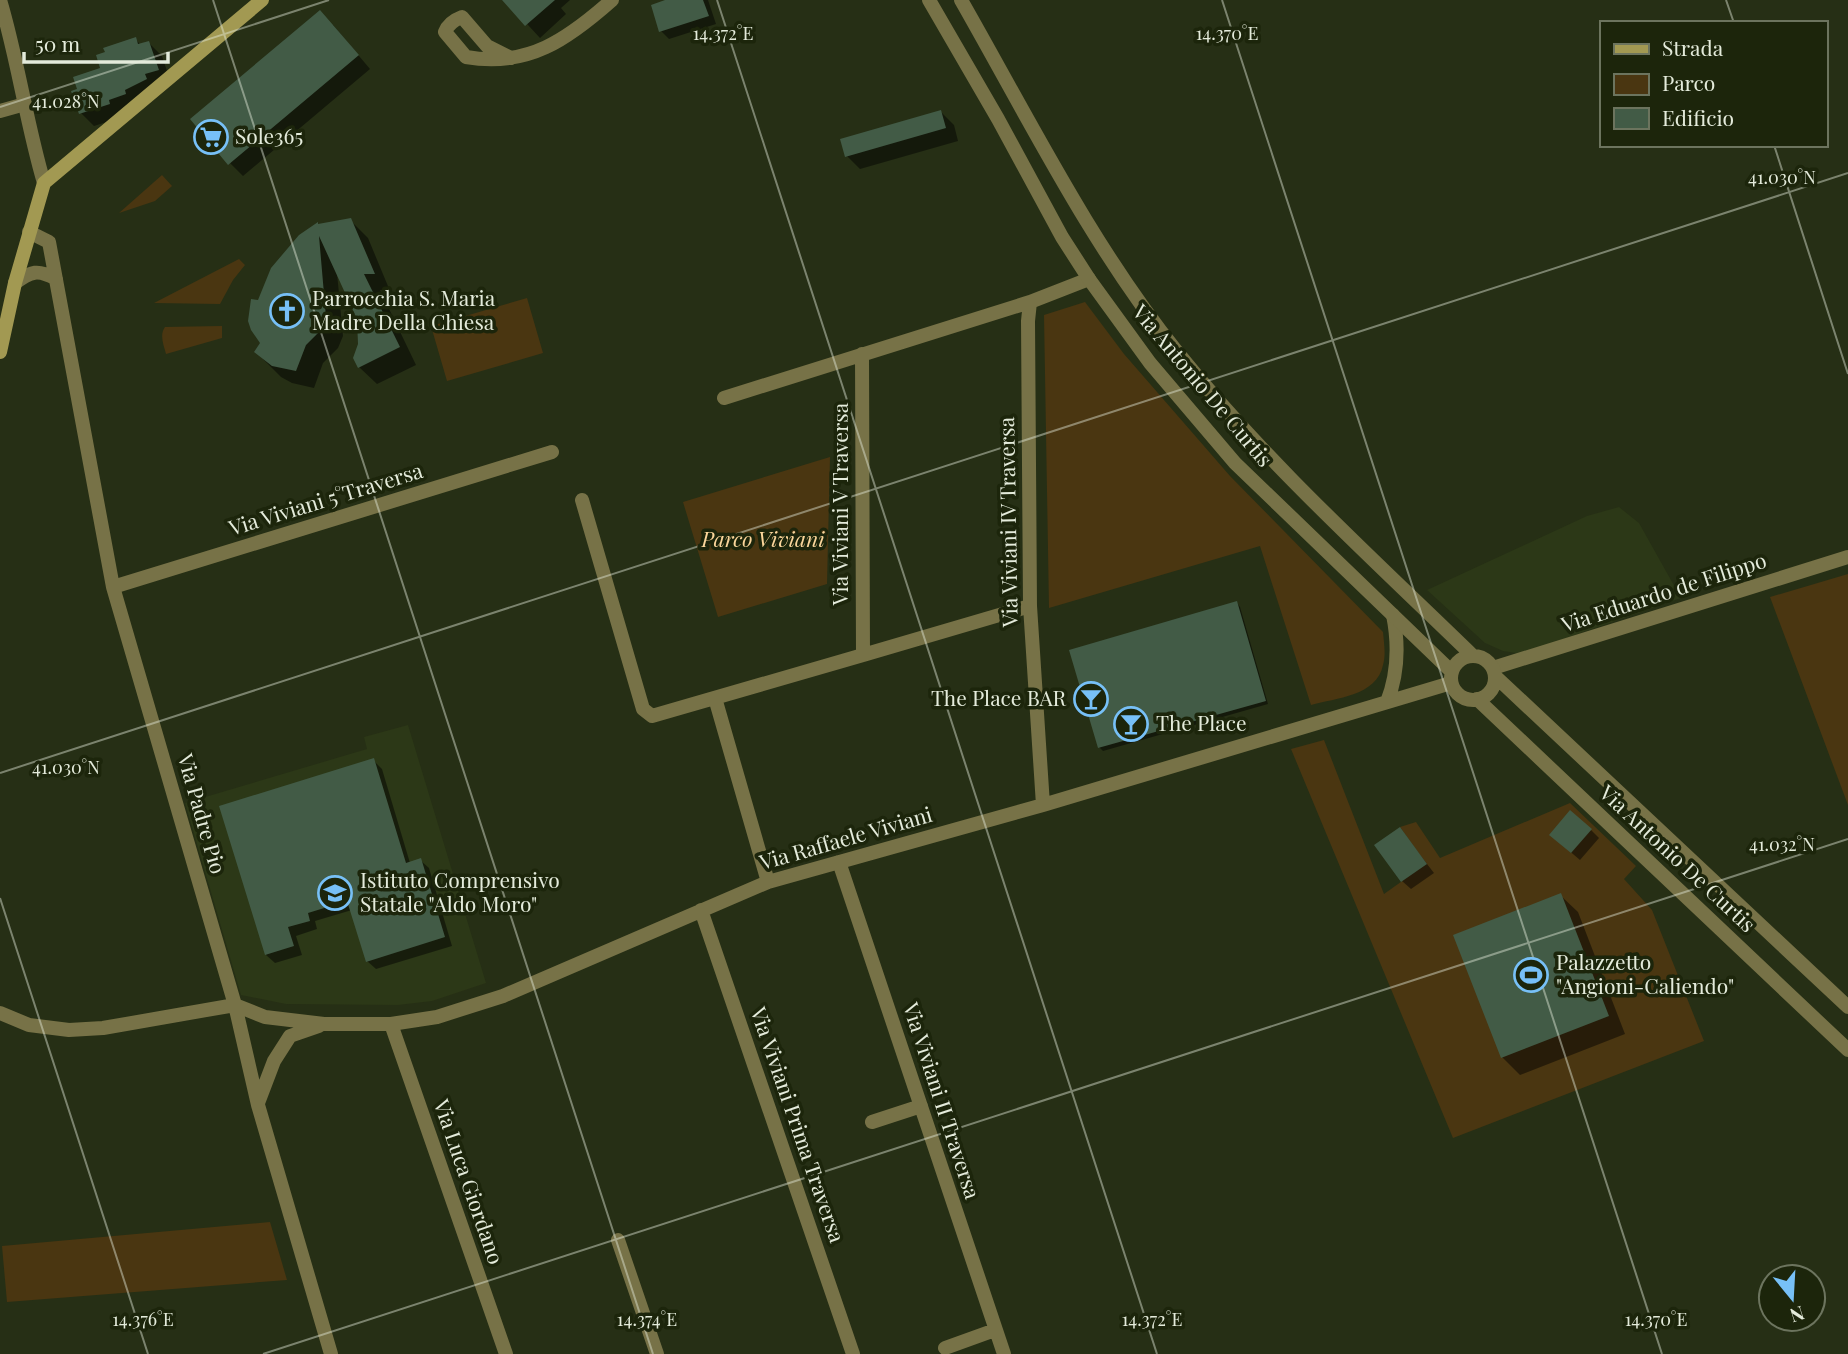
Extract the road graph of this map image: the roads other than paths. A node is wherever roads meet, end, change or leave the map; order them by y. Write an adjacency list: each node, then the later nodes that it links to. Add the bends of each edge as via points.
1 (0, 0): 7 (street)
2 (612, 0): 6 (street, via 578,31 551,46)
3 (929, 0): 10 (street, Via Antonio De Curtis)
4 (961, 0): 8 (street, Via Antonio De Curtis)
5 (259, 1): 11 (main road)
6 (511, 58)
7 (25, 104): 9 (street); 11 (street)
8 (1021, 106): 10 (street); 28 (street, Via Antonio De Curtis, via 1119,272 1177,351 1288,477)
9 (0, 111)
10 (998, 119): 14 (street, Via Antonio De Curtis)
11 (44, 183): 12 (main road)
12 (30, 232): 13 (street, Via Padre Pio, via 49,242); 15 (main road)
13 (56, 279): 15 (street, via 44,272 27,273); 24 (street, Via Padre Pio)
14 (1089, 279): 16 (street); 26 (street, Via Antonio De Curtis, via 1150,363 1235,463)
15 (15, 283): 17 (main road)
16 (1030, 302): 19 (street); 25 (street, Via Viviani IV Traversa)
17 (4, 315): 18 (main road)
18 (0, 352)
19 (862, 354): 20 (street); 27 (street, Via Viviani V Traversa)
20 (724, 398)
21 (552, 452): 24 (street, Via Viviani 5°Traversa)
22 (582, 500): 31 (street, via 643,709 652,716)
23 (1848, 557): 29 (street, Via Eduardo de Filippo)
24 (113, 587): 38 (street, Via Padre Pio)
25 (1030, 606): 27 (street); 34 (street, Via Viviani IV Traversa)
26 (1393, 615): 30 (street, Via Antonio De Curtis); 33 (street, via 1397,639 1394,683)
27 (863, 655): 31 (street)
28 (1473, 656): 29 (street, Via Antonio De Curtis, via 1485,659); 30 (street, via 1460,660)
29 (1494, 672): 32 (street, via 1492,689); 39 (street, Via Antonio De Curtis)
30 (1452, 678): 32 (street, Via Antonio De Curtis, via 1461,696); 33 (street, Via Raffaele Viviani)
31 (715, 698): 36 (street)
32 (1477, 699): 43 (street, Via Antonio De Curtis)
33 (1387, 702): 34 (street, Via Raffaele Viviani)
34 (1043, 805): 35 (street, Via Raffaele Viviani)
35 (839, 862): 36 (street, Via Raffaele Viviani); 45 (street, Via Viviani II Traversa)
36 (768, 882): 37 (street, Via Raffaele Viviani)
37 (702, 910): 42 (street, Via Raffaele Viviani, via 503,996 437,1017); 53 (street, Via Viviani Prima Traversa)
38 (235, 1005): 40 (street, via 69,1030 29,1025); 41 (street, Via Raffaele Viviani, via 265,1017); 44 (street, Via Padre Pio)
39 (1848, 1006)
40 (0, 1013)
41 (324, 1024): 42 (street, Via Raffaele Viviani); 44 (street, Via Raffaele Viviani, via 290,1036 274,1061)
42 (391, 1024): 51 (street, Via Luca Giordano)
43 (1848, 1050)
44 (258, 1105): 50 (street, Via Padre Pio)
45 (921, 1106): 46 (street); 48 (street, Via Viviani II Traversa)
46 (872, 1122)
47 (618, 1240): 52 (street)
48 (995, 1330): 49 (street); 54 (street, Via Viviani II Traversa)
49 (945, 1348)
50 (331, 1353)
51 (506, 1354)
52 (657, 1354)
53 (853, 1354)
54 (1004, 1354)

